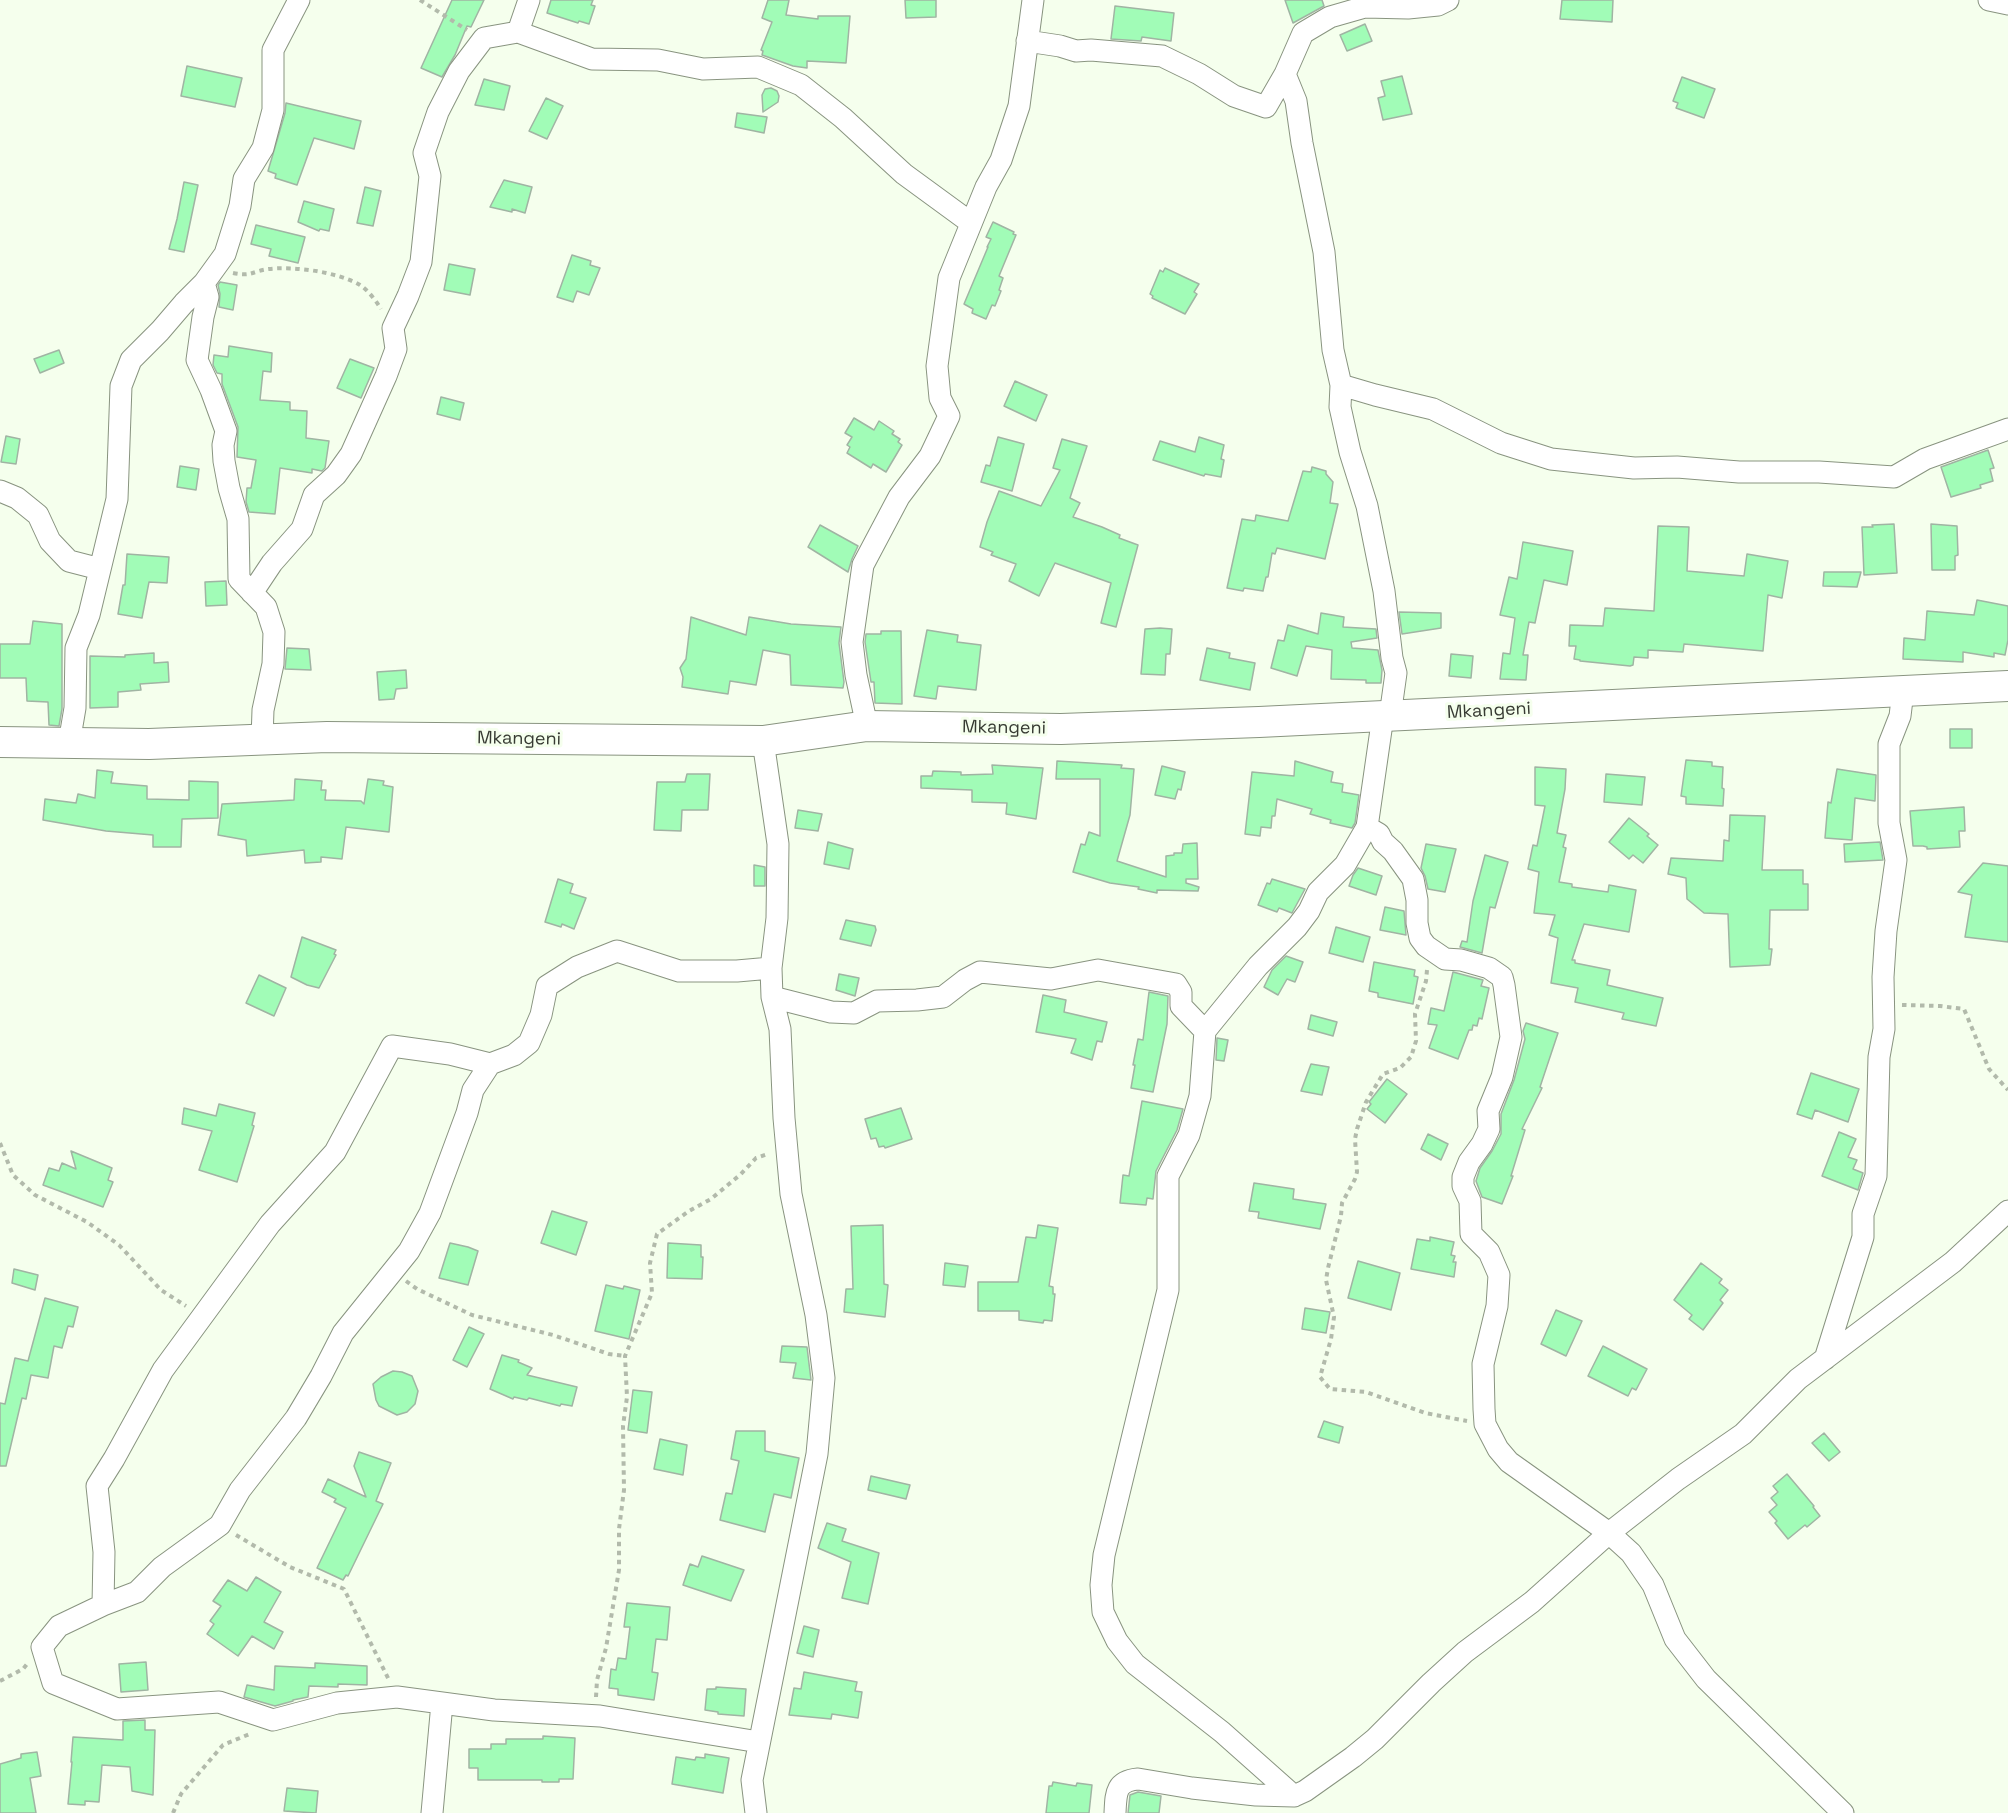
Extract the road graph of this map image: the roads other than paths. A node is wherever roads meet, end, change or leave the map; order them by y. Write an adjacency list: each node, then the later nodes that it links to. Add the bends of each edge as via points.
1 (299, 0): 11 (street, via 273,50 273,101 263,148 244,179 225,254)
2 (529, 0): 7 (street)
3 (1033, 0): 8 (street)
4 (1448, 0): 9 (street, via 1408,8 1365,7 1330,17 1303,33)
5 (1989, 0): 6 (street)
6 (2008, 4)
7 (519, 32): 10 (street, via 592,58 658,60 703,69 758,67 801,85 904,174); 16 (street, via 484,38 459,71 438,112 424,153 430,176 421,262 393,328 396,349 386,376 351,454 314,495 302,530)
8 (1027, 41): 9 (street, via 1076,51 1162,56 1234,96 1266,107); 10 (street, via 1019,106 1001,160)
9 (1285, 74): 12 (street, via 1296,101 1324,252 1333,350)
10 (971, 223): 20 (street, via 949,278 937,366 940,398 949,416 930,456 900,497 863,565 852,642)
11 (209, 276): 15 (street, via 130,360 121,386 117,499); 16 (street, via 197,360 226,431 224,461 238,519 239,579)
12 (1341, 385): 13 (street, via 1433,409 1501,443 1551,459 1635,468 1677,466 1894,477 1925,459); 19 (street, via 1340,407 1367,506 1396,673)
13 (2008, 429)
14 (0, 491): 15 (street, via 17,498 38,515 50,541 69,561)
15 (100, 569): 24 (street, via 76,648 75,708)
16 (252, 593): 21 (street, via 266,607 274,632)
17 (2008, 686): 18 (street, Mkangeni)
18 (1903, 691): 19 (street, Mkangeni); 31 (street, via 1900,716 1889,744 1889,824 1896,860 1883,977 1876,1176 1863,1214 1863,1237)
19 (1387, 716): 20 (street, Mkangeni, via 1061,729); 25 (street)
20 (867, 726): 22 (street, Mkangeni)
21 (262, 740): 22 (street, Mkangeni, via 327,737); 24 (street, Mkangeni)
22 (763, 741): 26 (street, via 778,844 777,918)
23 (0, 742): 24 (street, Mkangeni)
24 (69, 743)
25 (1367, 827): 28 (street, via 1345,866 1318,892 1297,927 1258,966); 32 (street, via 1379,834 1413,879 1419,938 1426,946 1445,959 1489,968 1502,977 1511,1037 1502,1077 1488,1111 1489,1129 1463,1177 1470,1201 1471,1234 1489,1252 1499,1275 1497,1306 1484,1364 1485,1424 1509,1462)
26 (771, 968): 27 (street); 29 (street, via 679,971 617,951 577,967 547,986 541,1015 529,1043 514,1055)
27 (772, 997): 28 (street, via 831,1012 854,1013 878,1001 943,996 980,972 1051,979 1098,970 1176,984 1181,992 1181,1006); 35 (street, via 780,1029 791,1194 816,1315 824,1378 817,1454)
28 (1205, 1031): 36 (street, via 1200,1096 1189,1135 1168,1176 1168,1290 1104,1555 1103,1611 1117,1641 1135,1664 1222,1732)
29 (490, 1064): 33 (street, via 473,1090 430,1213 409,1251 343,1333 296,1418 240,1490 220,1525 162,1567 137,1592); 33 (street, via 392,1046 335,1152 270,1224 201,1316 163,1370 97,1486 104,1552)
30 (2008, 1211): 31 (street, via 1953,1262)
31 (1825, 1359): 32 (street, via 1798,1379 1743,1434)
32 (1609, 1533): 36 (street, via 1532,1602 1465,1652 1368,1745); 40 (street, via 1631,1553 1653,1585 1675,1640 1706,1680)
33 (103, 1605): 34 (street, via 59,1626 42,1647 53,1683 117,1710 219,1702 273,1720 337,1703 397,1697)
34 (442, 1703): 35 (street, via 595,1716); 37 (street)
35 (759, 1742): 38 (street, via 752,1780)
36 (1294, 1796): 39 (street, via 1256,1795 1138,1779 1122,1784 1116,1792)
37 (432, 1813)
38 (756, 1813)
39 (1115, 1813)
40 (1843, 1813)

